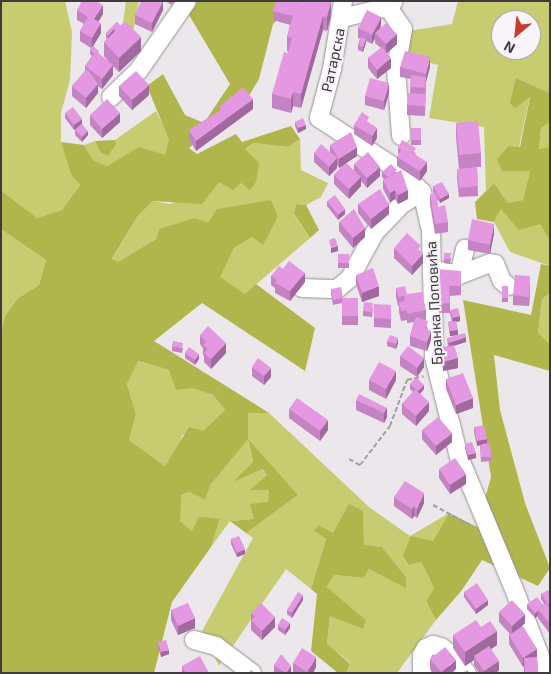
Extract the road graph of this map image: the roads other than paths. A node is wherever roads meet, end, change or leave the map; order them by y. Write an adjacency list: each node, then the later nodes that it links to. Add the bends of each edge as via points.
1 (187, 1): 4 (street, via 139,70)
2 (391, 4): 3 (street); 5 (street, via 404,29 396,69)
3 (342, 10): 6 (street, Ратарска, via 319,118 400,171)
4 (111, 97)
5 (400, 136)
6 (422, 192): 8 (street, Бранка Поповића, via 431,231); 11 (street, via 402,204 375,232 350,278 337,289)
7 (465, 249): 9 (street, Бранка Поповића)
8 (432, 267): 9 (street); 16 (street, Бранка Поповића, via 436,364 459,457 514,588 540,658)
9 (459, 275): 10 (street, via 495,264)
10 (508, 286)
11 (302, 288)
12 (194, 640): 13 (street, via 216,646)
13 (252, 673)
14 (422, 673): 15 (street, via 422,655 433,645 442,647)
15 (467, 673)
16 (541, 673)

